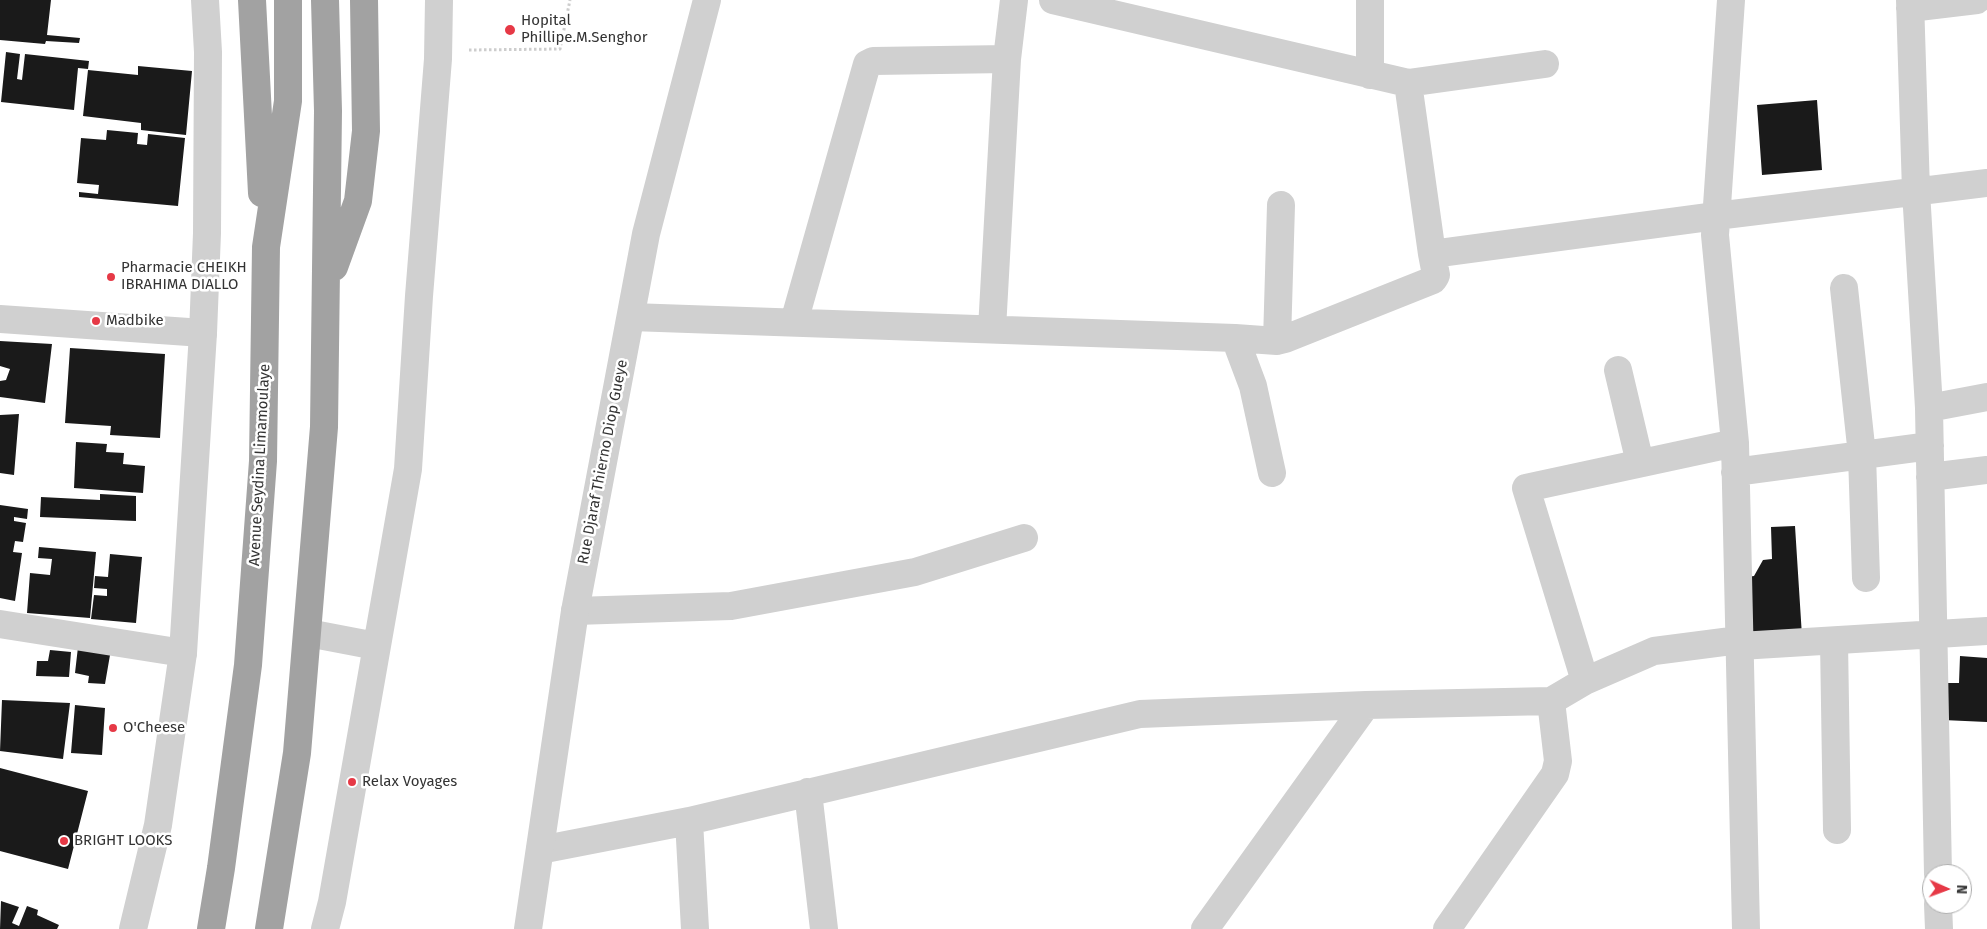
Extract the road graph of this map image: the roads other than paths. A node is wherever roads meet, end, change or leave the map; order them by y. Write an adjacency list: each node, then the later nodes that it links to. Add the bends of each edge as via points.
1 (205, 0): 30 (street, via 208,71)
2 (252, 0): 22 (highway)
3 (288, 0): 22 (highway, Avenue Seydina Limamoulaye, via 288,101)
4 (325, 0): 24 (highway)
5 (364, 0): 24 (highway, via 366,131 358,202)
6 (439, 0): 53 (street, via 408,469)
7 (707, 0): 26 (street, Rue Djaraf Thierno Diop Gueye, via 646,234)
8 (1014, 0): 14 (street)
9 (1053, 0): 16 (street)
10 (1370, 0): 16 (street)
11 (1731, 0): 21 (street)
12 (1976, 0): 13 (street)
13 (1910, 4): 19 (street)
14 (1007, 59): 28 (street, via 872,61 867,64); 29 (street)
15 (1545, 64): 17 (street)
16 (1370, 75): 17 (street)
17 (1408, 84): 23 (street)
18 (1987, 182): 19 (street)
19 (1916, 191): 21 (street); 35 (street)
20 (1281, 205): 32 (street)
21 (1716, 216): 23 (street); 36 (street, via 1715,235)
22 (266, 247): 65 (highway, Avenue Seydina Limamoulaye, via 263,461 248,665)
23 (1432, 254): 32 (street, via 1436,275 1433,280)
24 (327, 285): 49 (highway, via 324,427)
25 (1844, 288): 38 (street)
26 (631, 318): 28 (street); 46 (street, Rue Djaraf Thierno Diop Gueye)
27 (0, 320): 30 (street)
28 (794, 322): 29 (street)
29 (992, 329): 31 (street)
30 (203, 333): 54 (street)
31 (1235, 338): 32 (street); 41 (street, via 1254,386)
32 (1277, 341)
33 (1618, 370): 39 (street)
34 (1987, 397): 35 (street)
35 (1930, 408): 37 (street)
36 (1735, 442): 39 (street); 42 (street)
37 (1930, 446): 38 (street); 43 (street)
38 (1862, 455): 42 (street); 45 (street)
39 (1640, 463): 55 (street, via 1526,488)
40 (1987, 470): 43 (street)
41 (1272, 472)
42 (1735, 472): 52 (street)
43 (1930, 477): 50 (street)
44 (1024, 538): 46 (street, via 915,572 731,606)
45 (1866, 578)
46 (575, 611): 61 (street, Rue Djaraf Thierno Diop Gueye)
47 (0, 624): 54 (street)
48 (1987, 631): 50 (street)
49 (308, 633): 53 (street); 66 (highway, via 297,752)
50 (1934, 633): 51 (street); 62 (street)
51 (1834, 641): 52 (street); 60 (street)
52 (1739, 643): 55 (street, via 1654,651); 73 (street)
53 (376, 646): 67 (street)
54 (183, 653): 64 (street, via 158,825)
55 (1585, 681): 56 (street)
56 (1551, 701): 57 (street); 72 (street, via 1558,762 1555,774)
57 (1366, 705): 58 (street, via 1140,714); 71 (street)
58 (808, 792): 59 (street); 70 (street)
59 (689, 821): 61 (street); 69 (street)
60 (1837, 830)
61 (540, 850): 68 (street, Rue Djaraf Thierno Diop Gueye)
62 (1938, 864)
63 (1938, 914): 74 (street)
64 (134, 929)
65 (211, 929)
66 (269, 929)
67 (326, 929)
68 (528, 929)
69 (695, 929)
70 (824, 929)
71 (1205, 929)
72 (1447, 929)
73 (1746, 929)
74 (1938, 929)

